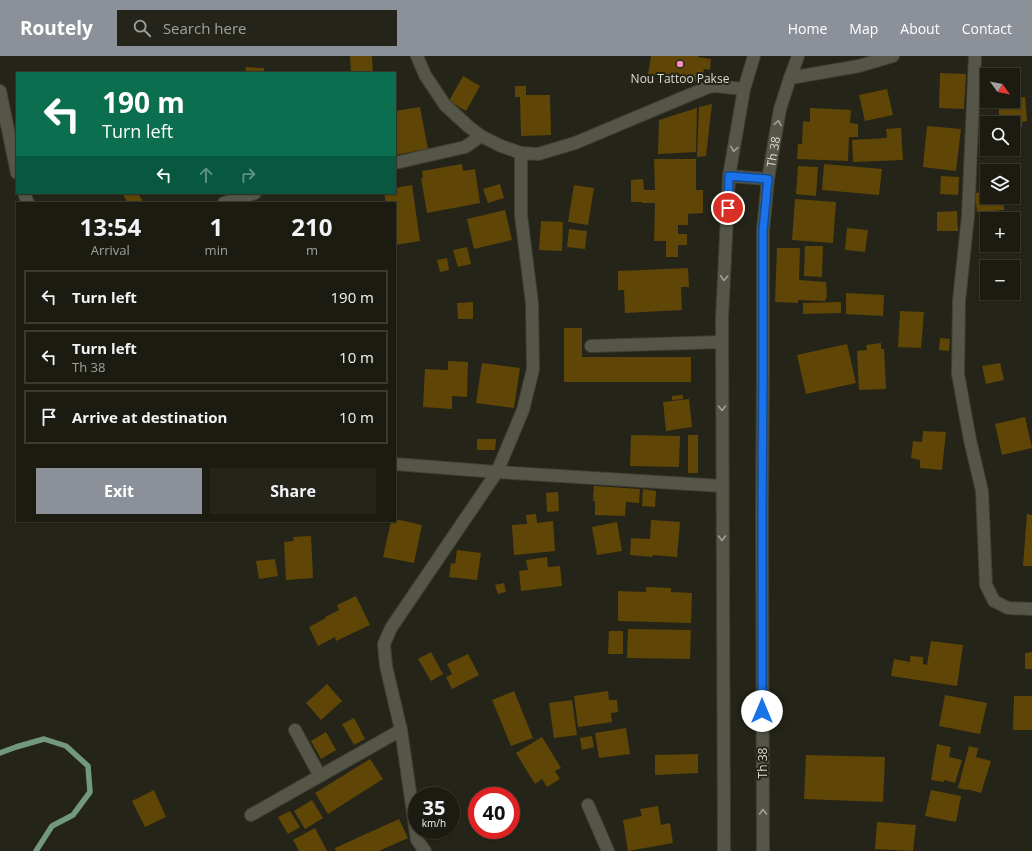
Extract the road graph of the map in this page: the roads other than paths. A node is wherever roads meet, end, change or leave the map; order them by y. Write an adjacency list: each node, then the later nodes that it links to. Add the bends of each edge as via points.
1 (417, 56): 9 (street, via 425,75 445,105)
2 (754, 56): 7 (street)
3 (798, 56): 6 (street, Th 38)
4 (893, 56): 6 (street, via 859,66)
5 (975, 56): 22 (street, via 968,216 959,300 958,374 982,491 986,585 994,600 1008,608)
6 (790, 78): 14 (street, Th 38, one-way to 6, via 780,109)
7 (744, 89): 10 (street, via 714,86 706,88 575,143 538,154); 13 (street, one-way to 13)
8 (0, 91): 12 (street)
9 (481, 136): 10 (street); 11 (street, via 465,147)
10 (521, 153): 20 (street, via 521,215 532,303 533,369 523,410)
11 (396, 163)
12 (16, 167)
13 (729, 176): 14 (street); 17 (street, one-way to 17)
14 (768, 179): 31 (street, Th 38, one-way to 14, via 763,230)
15 (252, 194): 16 (street)
16 (227, 202)
17 (722, 342): 18 (street); 21 (street, one-way to 21)
18 (591, 346)
19 (396, 464): 20 (street)
20 (497, 472): 21 (street); 24 (street, via 391,628 384,644 386,666)
21 (722, 486): 30 (street, one-way to 30)
22 (1032, 608)
23 (295, 730): 25 (street)
24 (401, 730): 25 (street); 28 (street, via 417,840)
25 (320, 776): 27 (street)
26 (588, 805): 29 (street)
27 (251, 816)
28 (425, 851)
29 (608, 851)
30 (724, 851)
31 (763, 851)

